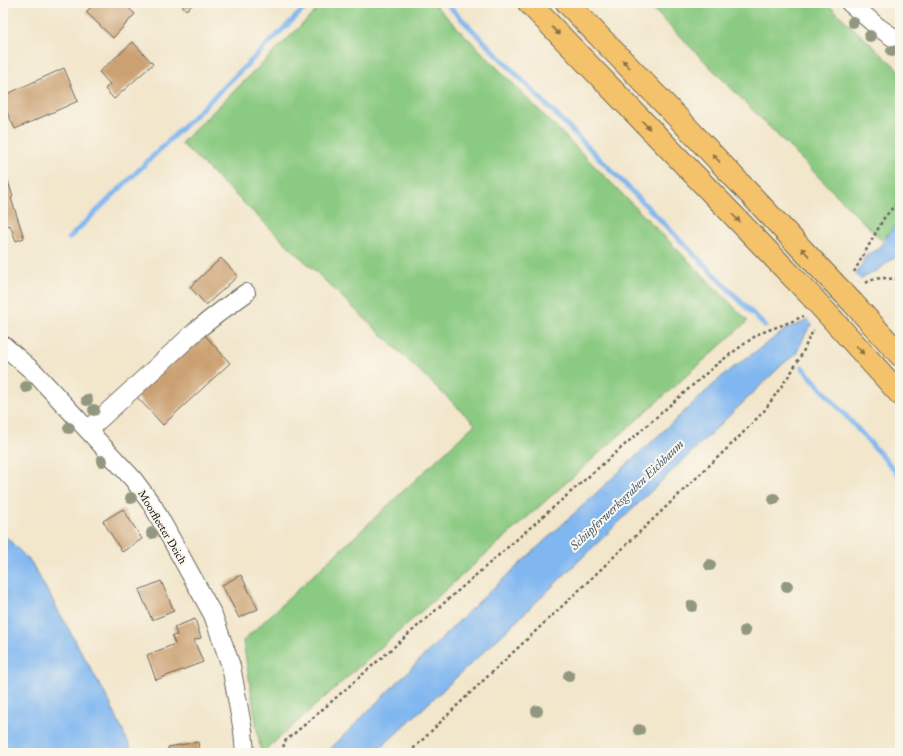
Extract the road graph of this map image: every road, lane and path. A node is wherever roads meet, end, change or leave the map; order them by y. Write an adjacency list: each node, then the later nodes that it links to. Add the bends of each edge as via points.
1 (528, 3): 10 (highway, one-way to 10)
2 (567, 3): 13 (highway, one-way to 2, bridge)
3 (850, 3): 4 (street)
4 (900, 42)
5 (900, 199): 6 (path, via 884,218)
6 (854, 272)
7 (900, 280): 8 (path, via 882,278)
8 (866, 283)
9 (246, 293): 15 (street, via 198,329)
10 (808, 307): 14 (highway, one-way to 14, bridge, via 834,321); 17 (path, via 793,321 758,334 717,364 284,742)
11 (814, 330): 18 (path, via 792,371 764,411)
12 (3, 345): 15 (street, Moorfleeter Deich, via 36,374)
13 (900, 355)
14 (900, 394)
15 (88, 430): 16 (street, Moorfleeter Deich, via 133,479 153,506 212,615 231,666 244,731)
16 (245, 753)
17 (284, 753)
18 (409, 753)

